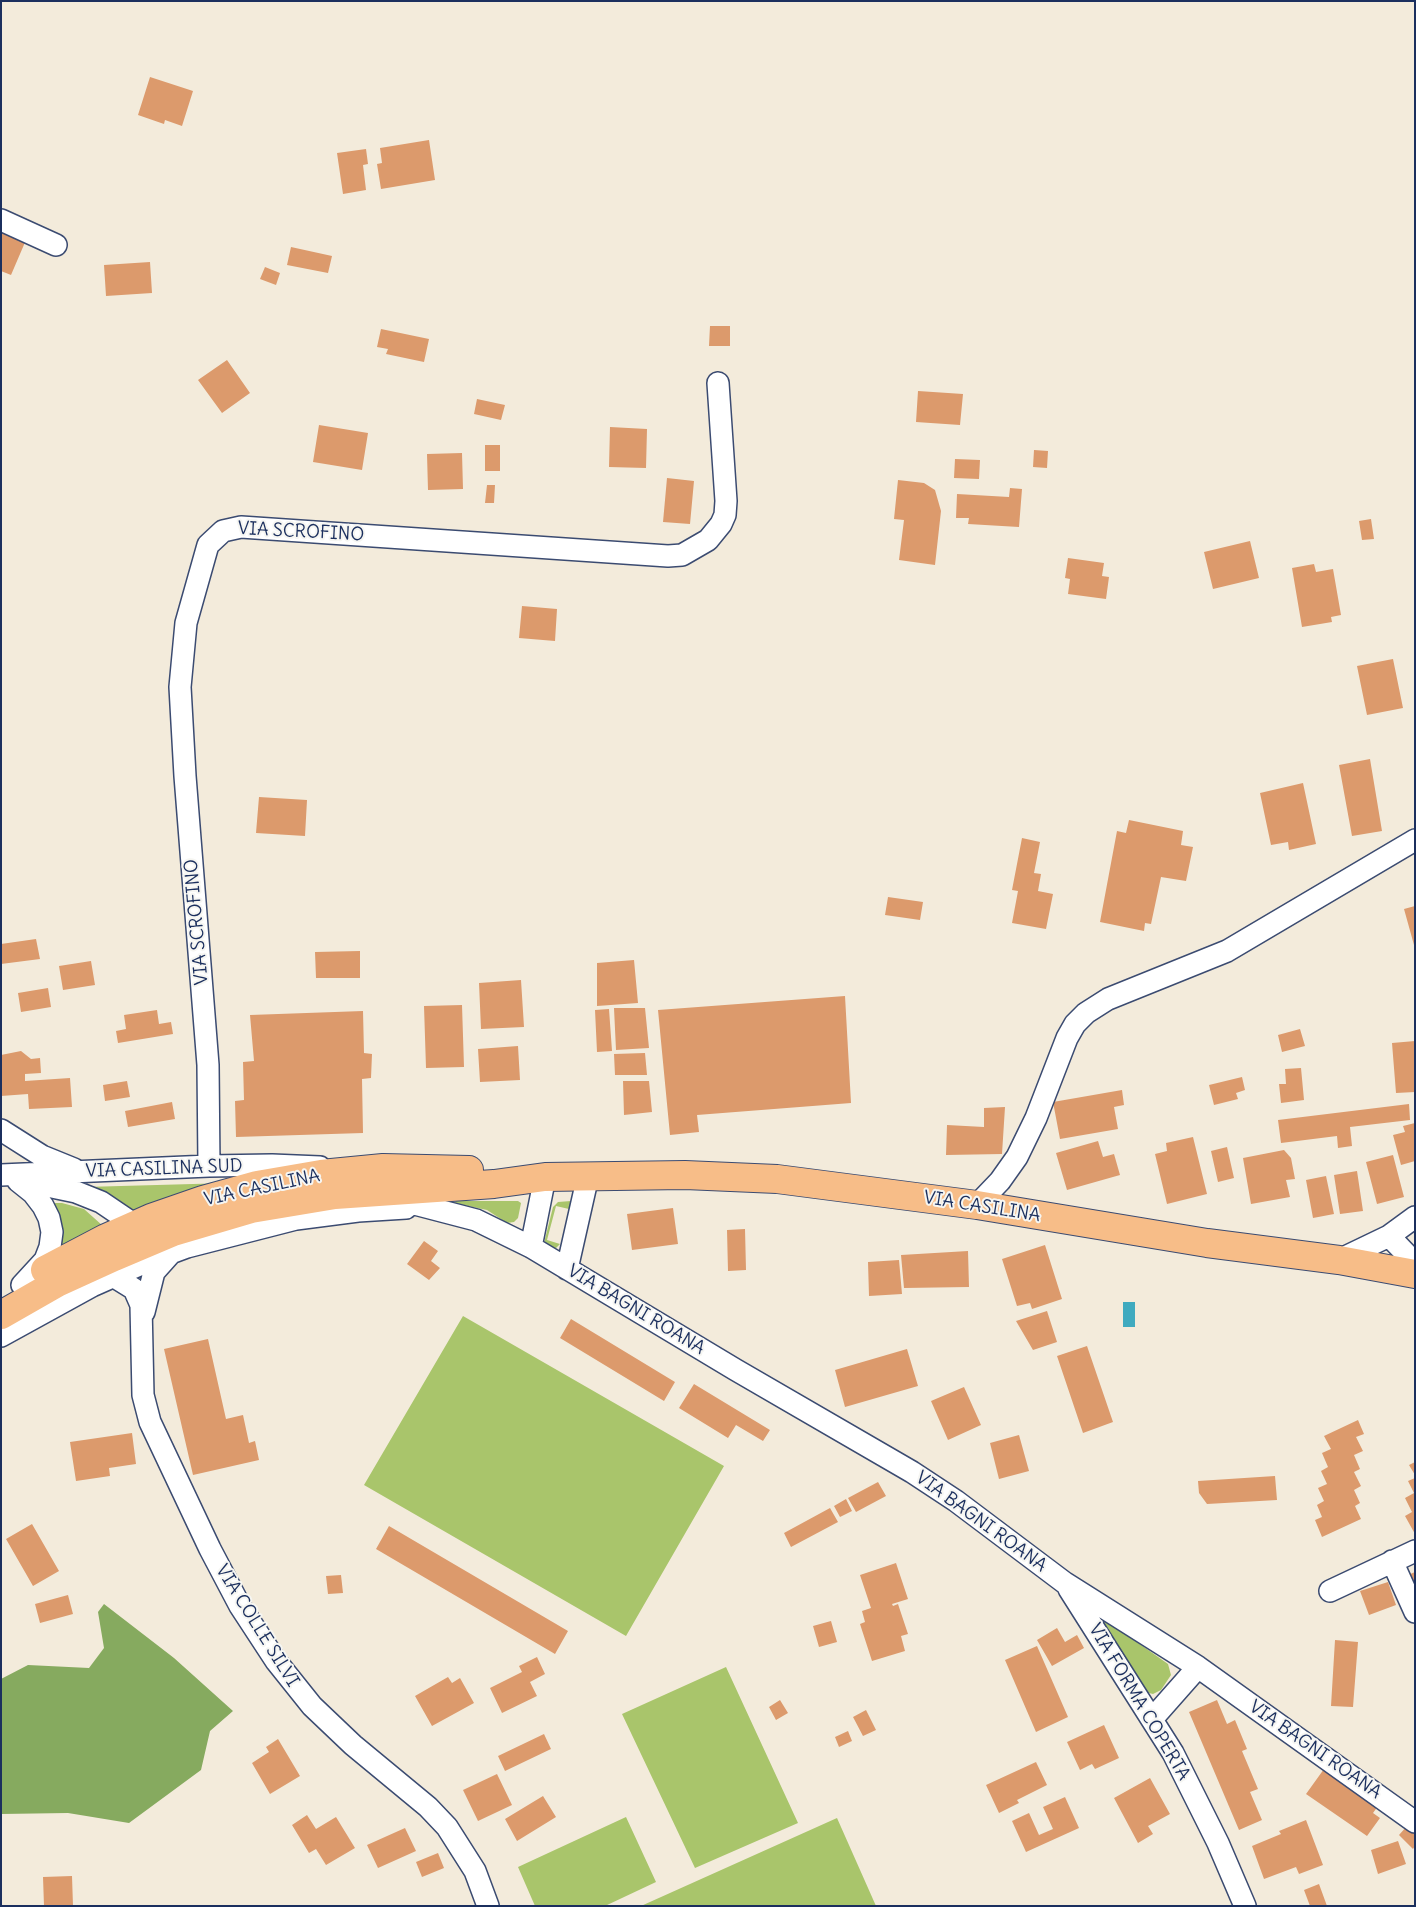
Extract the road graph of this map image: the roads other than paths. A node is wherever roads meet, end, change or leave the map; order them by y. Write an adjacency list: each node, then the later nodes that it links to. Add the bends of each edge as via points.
1 (1, 220): 2 (street)
2 (56, 245)
3 (718, 383): 6 (street, VIA SCROFINO, via 726,501 724,515 708,540 682,555 658,556 241,527 223,531 208,545 186,623 180,688 209,1081)
4 (1415, 840): 13 (street, via 1227,951 1108,999 1086,1013 1067,1038 1036,1118 1017,1156)
5 (6, 1134): 8 (street, via 53,1161); 10 (street)
6 (209, 1166): 7 (street, VIA CASILINA SUD, via 300,1166); 8 (street, VIA CASILINA SUD)
7 (347, 1171): 11 (main road, VIA CASILINA, via 439,1168); 17 (main road, VIA CASILINA, via 245,1188)
8 (84, 1172): 10 (street, VIA CASILINA SUD)
9 (588, 1176): 11 (main road, VIA CASILINA); 13 (main road, VIA CASILINA, via 685,1175 777,1179); 23 (street)
10 (10, 1177): 17 (street, via 89,1197); 26 (street, via 33,1193 44,1206 52,1232 45,1260)
11 (545, 1177): 12 (main road, VIA CASILINA); 19 (street)
12 (368, 1191): 14 (street, VIA BAGNI ROANA); 15 (main road, VIA CASILINA, via 298,1199)
13 (978, 1205): 21 (main road, VIA CASILINA, via 1207,1244)
14 (424, 1207): 19 (street, VIA BAGNI ROANA, via 476,1220); 20 (street, via 296,1219)
15 (251, 1209): 17 (street); 27 (main road, VIA CASILINA, via 173,1232 120,1254)
16 (1415, 1217): 18 (street)
17 (135, 1225): 26 (main road, VIA CASILINA, via 84,1249)
18 (1389, 1236): 21 (street); 22 (street)
19 (531, 1247): 23 (street, VIA BAGNI ROANA)
20 (172, 1252): 25 (street); 28 (street, via 154,1272)
21 (1338, 1260): 24 (main road, VIA CASILINA)
22 (1415, 1263)
23 (567, 1269): 32 (street, VIA BAGNI ROANA, via 912,1472)
24 (1415, 1274)
25 (113, 1276): 28 (street, via 134,1289); 29 (street)
26 (11, 1291)
27 (1, 1314)
28 (143, 1315): 38 (street, VIA COLLE SILVI, via 144,1394 150,1422 240,1606 276,1661 312,1706 447,1827 470,1861)
29 (1, 1336)
30 (1415, 1551): 31 (street)
31 (1392, 1561): 33 (street); 34 (street)
32 (1065, 1583): 35 (street, VIA BAGNI ROANA); 36 (street, VIA FORMA COPERTA)
33 (1330, 1591)
34 (1415, 1612)
35 (1198, 1667): 36 (street); 37 (street, VIA BAGNI ROANA)
36 (1153, 1718): 39 (street, VIA FORMA COPERTA, via 1194,1795)
37 (1415, 1822)
38 (488, 1906)
39 (1245, 1906)

